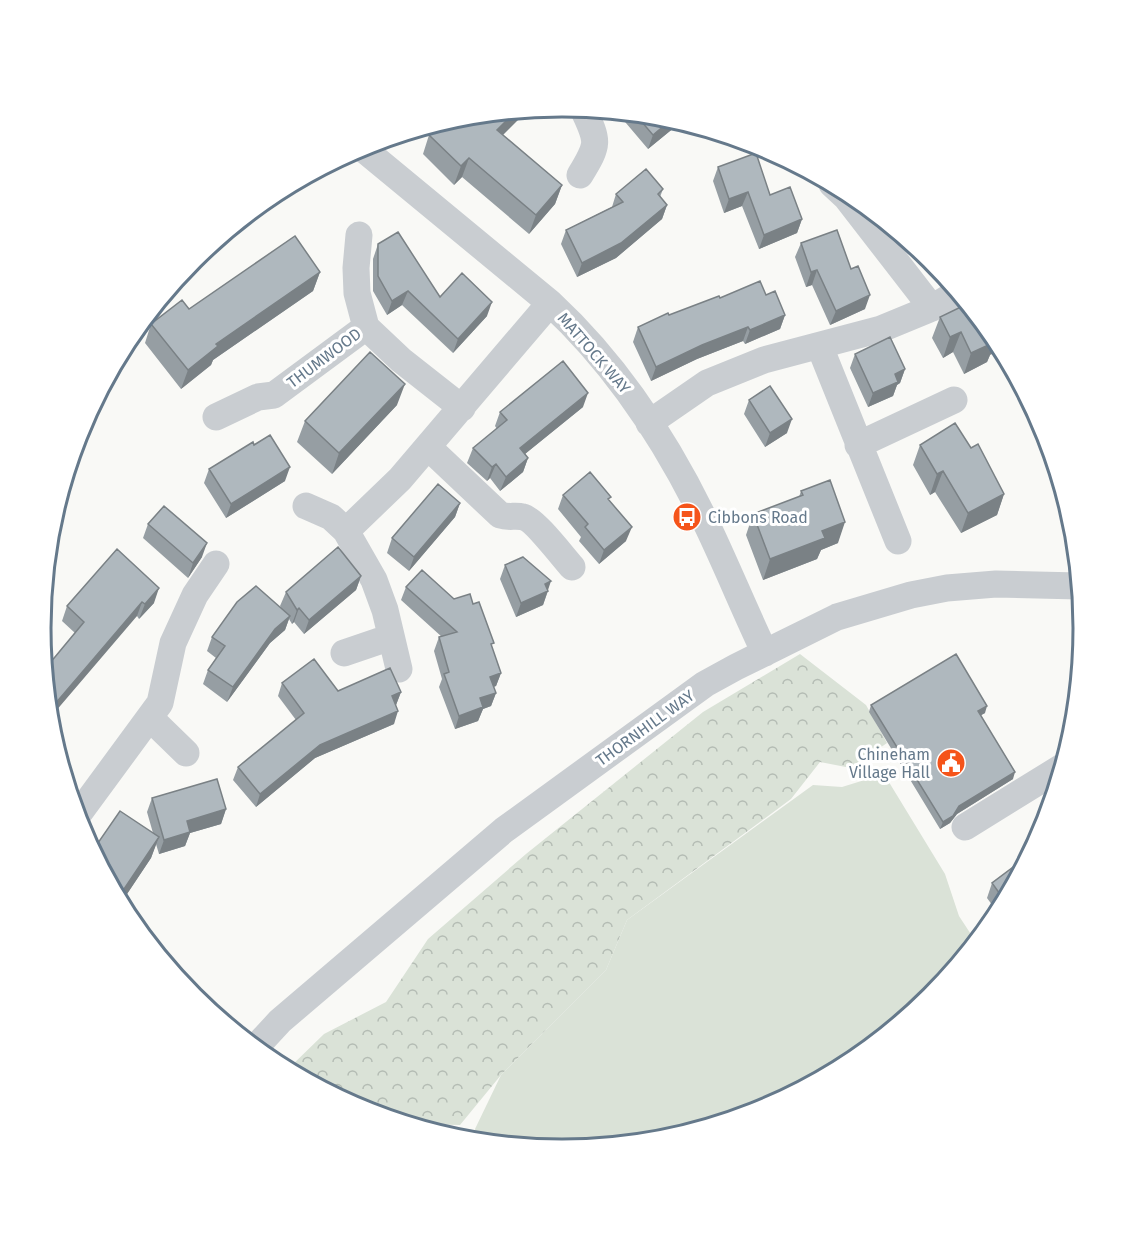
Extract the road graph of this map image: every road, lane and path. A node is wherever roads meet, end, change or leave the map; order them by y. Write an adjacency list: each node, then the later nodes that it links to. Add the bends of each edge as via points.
1 (587, 118): 3 (street, via 595,135 594,152)
2 (370, 154): 7 (street, MATTOCK WAY)
3 (580, 176)
4 (860, 213): 8 (street)
5 (359, 235): 9 (street, THUMWOOD, via 357,293)
6 (951, 297): 8 (street)
7 (550, 303): 12 (street); 14 (street, MATTOCK WAY, via 618,377)
8 (932, 308): 10 (street, via 881,329)
9 (366, 327): 12 (street, THUMWOOD); 13 (street, THUMWOOD, via 274,395 258,397)
10 (820, 347): 14 (street, via 764,360 707,383); 15 (street)
11 (954, 400): 15 (street)
12 (462, 408): 16 (street)
13 (216, 417)
14 (649, 423): 25 (street, MATTOCK WAY, via 698,507)
15 (858, 445): 19 (street)
16 (428, 447): 18 (street); 21 (street, via 500,515 532,522)
17 (306, 506): 18 (street, via 331,517)
18 (346, 531): 23 (street, via 374,580)
19 (898, 541)
20 (216, 564): 27 (street, via 195,595 173,643)
21 (572, 567)
22 (1071, 586): 25 (street, THORNHILL WAY, via 996,584 911,595 837,617)
23 (391, 638): 24 (street); 26 (street)
24 (344, 653)
25 (765, 653): 32 (street, THORNHILL WAY, via 705,684 504,830)
26 (399, 669)
27 (155, 710): 28 (street); 30 (street)
28 (186, 753)
29 (1052, 773): 31 (street)
30 (84, 807)
31 (965, 827)
32 (280, 1021): 33 (street, THORNHILL WAY); 34 (street, THORNHILL WAY)
33 (249, 1032)
34 (262, 1041)

